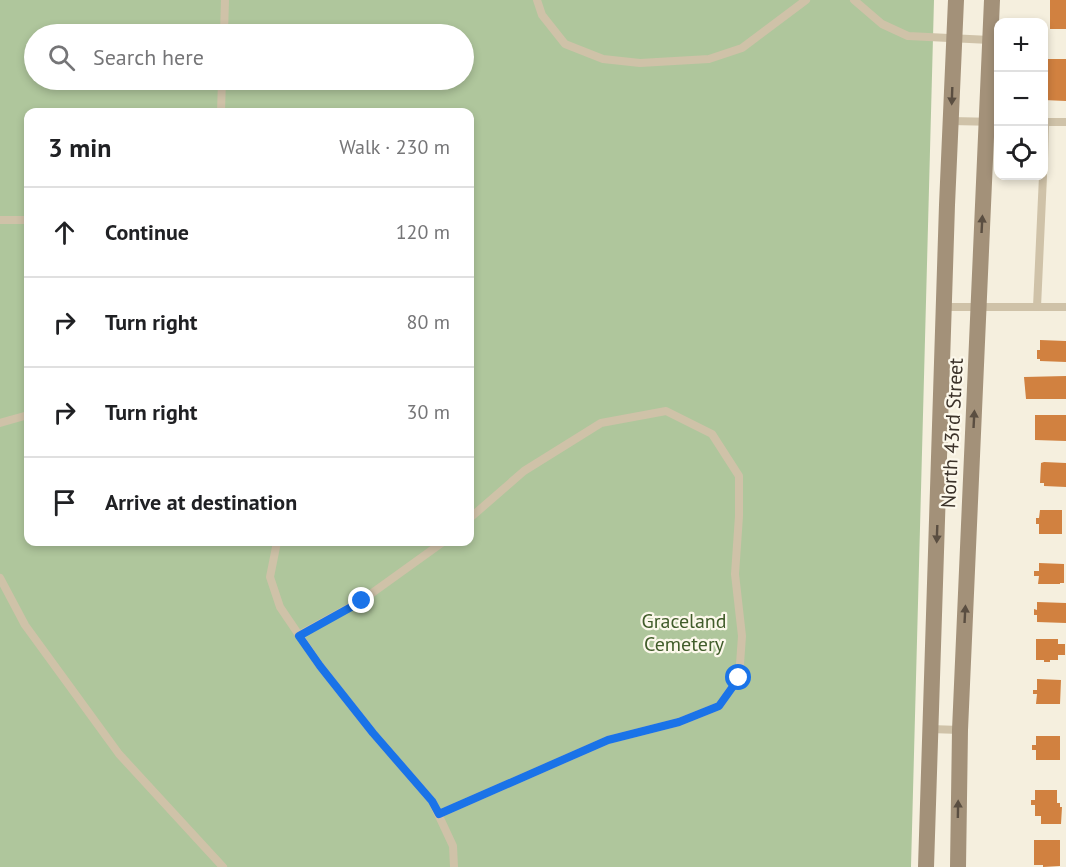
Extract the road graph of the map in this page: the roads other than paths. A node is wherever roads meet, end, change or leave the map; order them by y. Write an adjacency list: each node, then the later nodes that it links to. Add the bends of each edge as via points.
1 (225, 0): 7 (lane)
2 (537, 0): 3 (lane, via 542,15 565,44 603,59 640,63 709,58 742,48)
3 (806, 0)
4 (854, 0): 8 (lane, via 882,24 908,36)
5 (956, 0): 8 (main road, North 43rd Street)
6 (992, 0): 9 (main road, North 43rd Street)
7 (224, 24)
8 (955, 38): 9 (lane); 12 (main road, North 43rd Street, one-way to 12)
9 (990, 40): 13 (main road, North 43rd Street)
10 (222, 90): 11 (lane)
11 (221, 108)
12 (951, 121): 13 (lane); 22 (main road, North 43rd Street)
13 (993, 122): 21 (main road, North 43rd Street, one-way to 13)
14 (1048, 122): 15 (lane)
15 (1066, 122)
16 (1043, 180): 19 (lane)
17 (0, 220): 18 (lane)
18 (24, 220)
19 (1036, 306): 20 (lane); 21 (lane)
20 (1066, 306)
21 (979, 307): 22 (lane); 31 (main road, North 43rd Street, one-way to 21)
22 (944, 308): 30 (main road, North 43rd Street, one-way to 30)
23 (24, 416): 24 (lane)
24 (0, 423)
25 (474, 515): 32 (lane, via 524,471 601,423 666,411 712,434 739,476 735,574 742,636 739,678 719,706 679,722 608,740)
26 (276, 546): 29 (lane, via 270,577 280,608)
27 (438, 546): 29 (lane, via 362,601)
28 (0, 578): 33 (lane, via 26,625 119,754)
29 (299, 636): 32 (lane)
30 (930, 729): 31 (lane); 35 (main road, North 43rd Street)
31 (960, 730): 36 (main road, North 43rd Street, one-way to 31)
32 (439, 814): 34 (lane, via 453,846)
33 (223, 867)
34 (454, 867)
35 (926, 867)
36 (958, 867)

